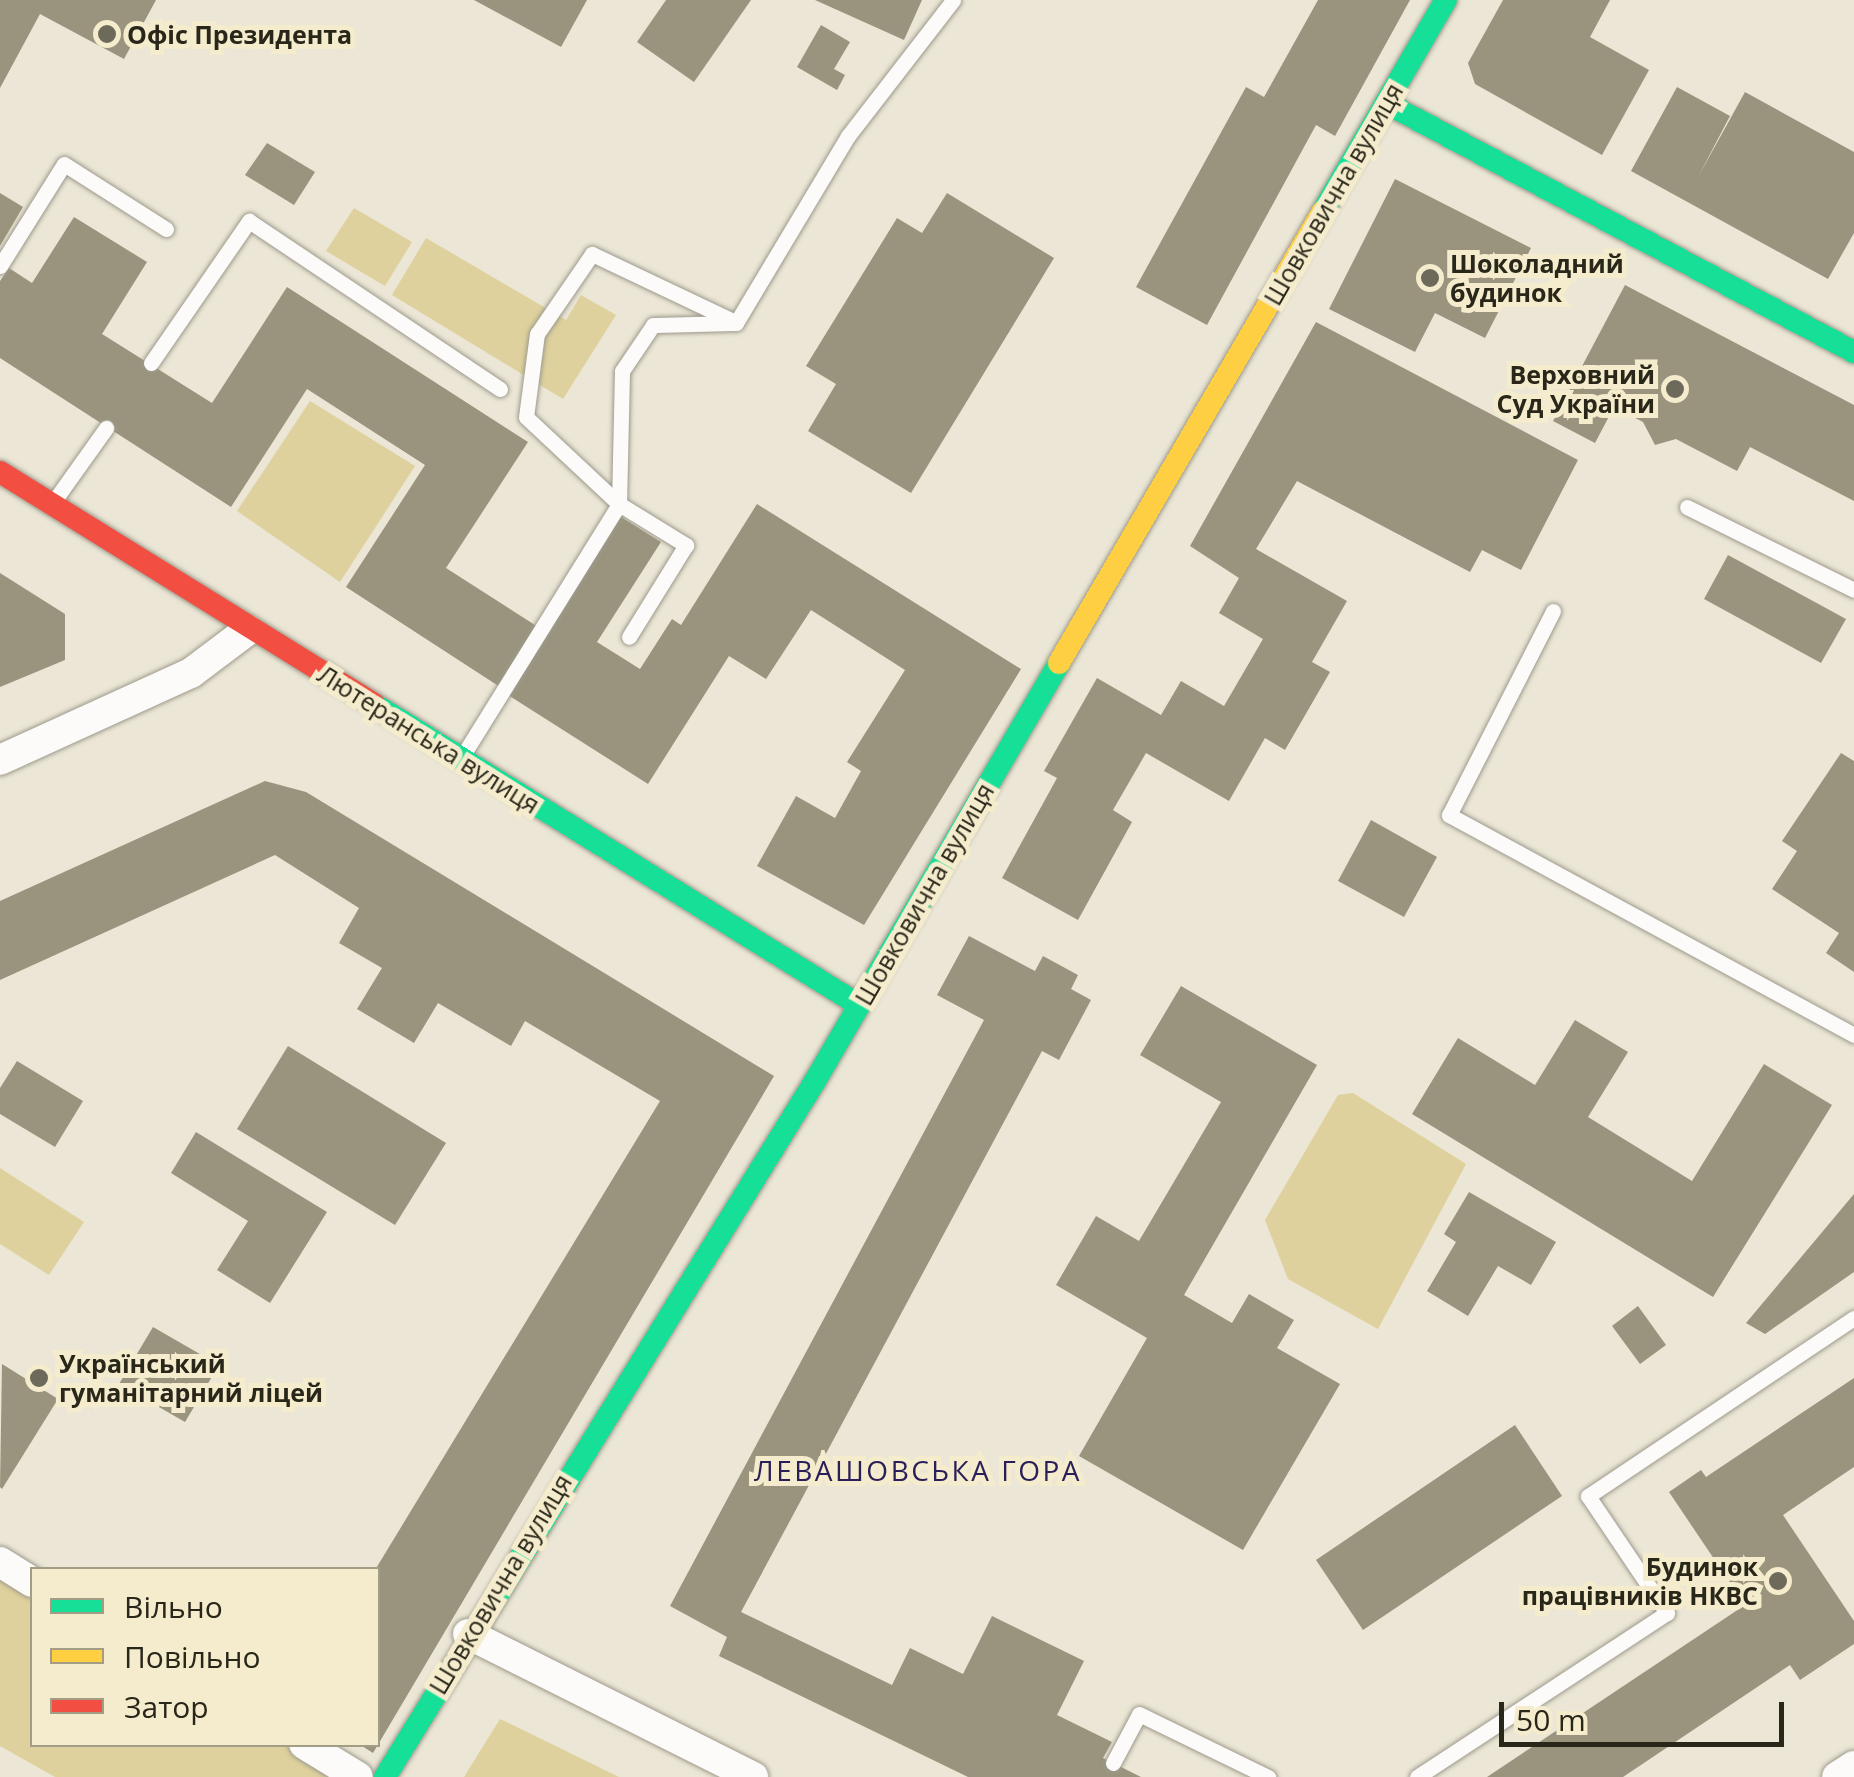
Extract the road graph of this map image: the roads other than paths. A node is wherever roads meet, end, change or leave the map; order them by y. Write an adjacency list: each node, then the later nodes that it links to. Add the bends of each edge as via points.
1 (953, 0): 8 (lane, via 848,136)
2 (1446, 0): 3 (street, Шовковична вулиця)
3 (1386, 104): 4 (street); 23 (street, Шовковична вулиця)
4 (1432, 128): 5 (street)
5 (1598, 216): 9 (street)
6 (166, 230): 7 (lane, via 64,164)
7 (0, 266)
8 (736, 322): 14 (lane, via 652,325 622,371); 14 (lane, via 592,254 537,334 526,417)
9 (1854, 352)
10 (151, 364): 11 (lane, via 249,221)
11 (500, 388)
12 (106, 428): 15 (lane)
13 (0, 472): 15 (street, Лютеранська вулиця)
14 (619, 504): 20 (lane, via 686,545); 21 (lane)
15 (52, 505): 19 (street, Лютеранська вулиця)
16 (1687, 507): 17 (lane)
17 (1854, 590)
18 (1553, 611): 24 (lane, via 1449,815)
19 (248, 630): 21 (street, Лютеранська вулиця); 22 (street, via 190,673)
20 (629, 637)
21 (461, 758): 23 (street, Лютеранська вулиця)
22 (0, 760)
23 (859, 1005): 28 (street, Шовковична вулиця)
24 (1854, 1035)
25 (1854, 1318): 36 (lane, via 1588,1496 1667,1612)
26 (0, 1562): 27 (street)
27 (30, 1581)
28 (468, 1634): 33 (street, Шовковична вулиця); 34 (street)
29 (309, 1747): 32 (street)
30 (1113, 1763): 35 (lane, via 1139,1714)
31 (1854, 1766): 37 (street)
32 (358, 1777)
33 (386, 1777)
34 (754, 1777)
35 (1268, 1777)
36 (1417, 1777)
37 (1836, 1777)

